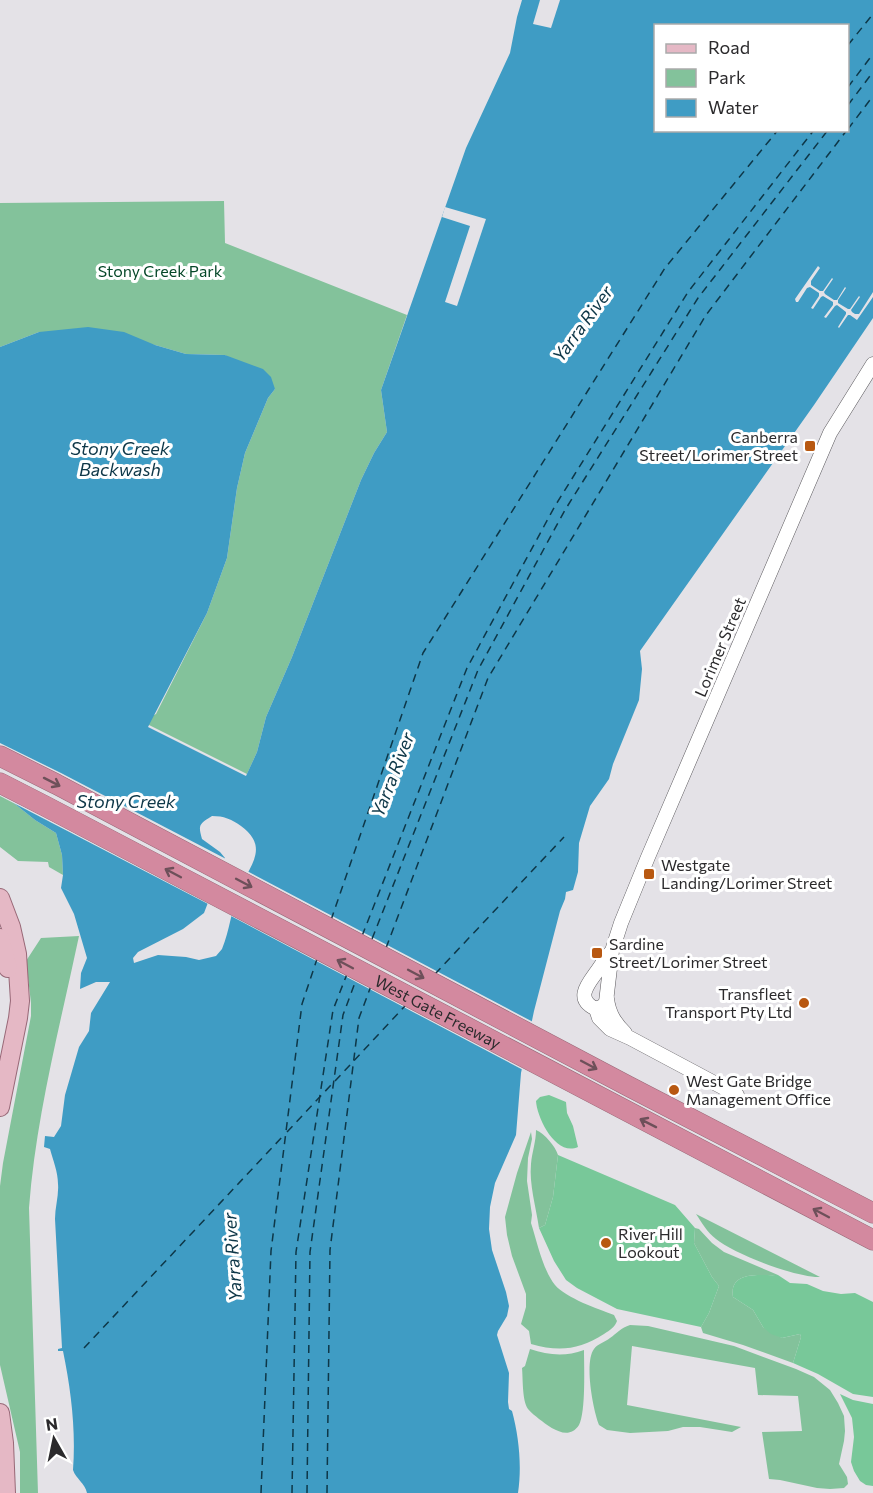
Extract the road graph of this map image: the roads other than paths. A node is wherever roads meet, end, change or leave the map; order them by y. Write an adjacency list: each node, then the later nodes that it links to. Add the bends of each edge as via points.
1 (873, 364): 6 (street, Lorimer Street, via 830,433 648,857)
2 (0, 756): 13 (highway, West Gate Freeway, one-way to 13)
3 (0, 783): 14 (highway, West Gate Freeway, one-way to 3)
4 (0, 898): 10 (main road, via 11,927 19,968 19,1010)
5 (0, 938): 10 (main road, via 10,983)
6 (612, 951): 7 (street, Lorimer Street); 8 (street, Lorimer Street, via 585,990 587,1003)
7 (607, 999): 8 (street); 9 (street, via 613,1019)
8 (596, 1009): 9 (street, via 607,1027)
9 (630, 1038): 11 (street)
10 (12, 1041): 12 (main road)
11 (737, 1095)
12 (0, 1107)
13 (873, 1213)
14 (873, 1240)
15 (0, 1413): 16 (main road)
16 (3, 1464): 17 (main road)
17 (6, 1493)

